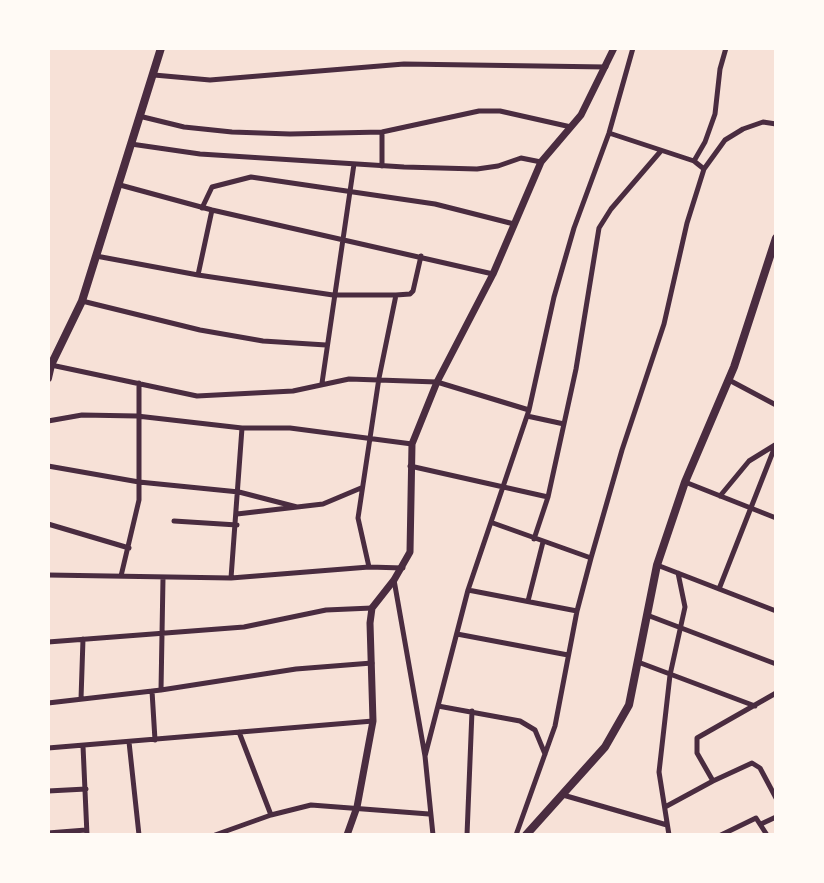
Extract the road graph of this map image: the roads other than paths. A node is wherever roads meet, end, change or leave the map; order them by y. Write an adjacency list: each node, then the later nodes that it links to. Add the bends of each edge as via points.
1 (161, 48): 6 (main road)
2 (614, 48): 5 (street)
3 (633, 48): 11 (street)
4 (726, 48): 14 (street, via 715,114)
5 (606, 67): 6 (street, via 404,64 210,80); 9 (street)
6 (154, 75): 7 (main road)
7 (139, 116): 10 (street, via 184,127 232,132); 12 (main road)
8 (776, 124): 18 (street, via 763,122 725,140)
9 (571, 127): 10 (street, via 500,111 479,111); 15 (street)
10 (382, 132): 17 (street)
11 (609, 133): 13 (street); 42 (street, via 554,297)
12 (131, 144): 16 (street); 19 (main road)
13 (660, 152): 14 (street); 45 (street, via 599,228)
14 (694, 161): 18 (street)
15 (541, 162): 17 (street, via 520,158 477,169); 23 (street)
16 (354, 164): 17 (street); 20 (street)
17 (382, 166)
18 (704, 169): 70 (street, via 664,324)
19 (120, 185): 21 (street); 26 (main road)
20 (351, 190): 21 (street, via 251,177 212,187); 23 (street, via 435,204); 25 (street)
21 (202, 208): 22 (street)
22 (212, 210): 25 (street); 29 (street)
23 (514, 224): 28 (street)
24 (776, 238): 37 (main road)
25 (343, 239): 27 (street); 30 (street)
26 (94, 255): 29 (street); 32 (main road)
27 (421, 256): 28 (street); 31 (street, via 413,291)
28 (493, 274): 38 (street)
29 (198, 275): 30 (street)
30 (333, 295): 31 (street); 33 (street)
31 (396, 295): 36 (street)
32 (82, 301): 33 (street, via 200,330); 34 (main road)
33 (326, 345): 40 (street)
34 (51, 365): 35 (main road); 39 (street)
35 (48, 378)
36 (379, 378): 38 (street); 40 (street); 47 (street)
37 (729, 380): 41 (street); 53 (main road)
38 (437, 382): 42 (street); 48 (street)
39 (139, 383): 40 (street, via 196,396 293,392); 43 (street)
40 (322, 383)
41 (776, 405)
42 (528, 413): 45 (street); 54 (street)
43 (137, 416): 44 (street, via 82,415); 46 (street); 52 (street)
44 (48, 421)
45 (564, 424): 58 (street)
46 (242, 428): 47 (street, via 290,428); 56 (street)
47 (370, 439): 48 (street); 55 (street)
48 (412, 444): 51 (street)
49 (776, 445): 57 (street, via 749,461); 60 (street)
50 (48, 466): 52 (street)
51 (410, 466): 54 (street); 73 (street, via 410,552)
52 (140, 482): 56 (street); 69 (street)
53 (685, 482): 57 (street); 71 (main road)
54 (505, 486): 58 (street); 64 (street)
55 (361, 488): 59 (street, via 322,504); 72 (street, via 358,518)
56 (239, 492): 59 (street); 61 (street)
57 (720, 496): 60 (street)
58 (548, 497): 67 (street)
59 (297, 507): 61 (street)
60 (750, 508): 62 (street); 80 (street)
61 (237, 514): 66 (street)
62 (776, 518)
63 (174, 521): 66 (street)
64 (493, 523): 67 (street); 81 (street)
65 (48, 524): 69 (street)
66 (237, 525): 78 (street)
67 (534, 539): 68 (street)
68 (543, 542): 70 (street); 82 (street)
69 (129, 548): 76 (street)
70 (591, 558): 84 (street)
71 (657, 566): 74 (street); 86 (main road)
72 (369, 567): 73 (street); 78 (street)
73 (403, 568): 79 (street)
74 (678, 573): 80 (street); 87 (street, via 685,607)
75 (48, 575): 76 (street)
76 (121, 576): 77 (street)
77 (163, 578): 78 (street); 88 (street)
78 (231, 578)
79 (394, 580): 83 (street); 112 (street)
80 (719, 589): 85 (street)
81 (468, 590): 82 (street); 89 (street)
82 (528, 601): 84 (street)
83 (372, 608): 88 (street, via 326,610 244,627); 94 (street)
84 (577, 611): 92 (street)
85 (776, 611)
86 (647, 615): 87 (street); 93 (main road)
87 (680, 628): 95 (street); 96 (street)
88 (161, 633): 90 (street); 97 (street)
89 (457, 634): 92 (street); 102 (street)
90 (83, 639): 91 (street); 100 (street)
91 (48, 642)
92 (568, 655): 111 (street, via 555,726)
93 (638, 662): 96 (street); 116 (main road, via 629,705 604,747)
94 (372, 663): 97 (street, via 296,669); 105 (street)
95 (776, 664)
96 (669, 675): 103 (street); 119 (street, via 659,772)
97 (161, 690): 98 (street)
98 (152, 691): 100 (street); 107 (street)
99 (776, 693): 103 (street)
100 (81, 699): 101 (street)
101 (48, 703)
102 (438, 706): 104 (street); 112 (street)
103 (754, 706): 113 (street, via 697,738 697,753)
104 (472, 711): 111 (street, via 530,726); 132 (street)
105 (374, 721): 106 (street); 118 (street)
106 (239, 732): 107 (street); 121 (street)
107 (155, 740): 108 (street)
108 (129, 742): 109 (street); 128 (street)
109 (83, 746): 110 (street); 114 (street)
110 (48, 748)
111 (545, 754): 133 (street)
112 (425, 756): 120 (street)
113 (713, 781): 117 (street, via 754,764); 119 (street)
114 (86, 789): 115 (street); 126 (street)
115 (48, 791)
116 (563, 795): 123 (street); 134 (main road)
117 (776, 798)
118 (357, 807): 120 (street); 121 (street, via 311,805); 130 (street)
119 (665, 807): 123 (street)
120 (429, 813): 131 (street)
121 (271, 815): 127 (street)
122 (776, 817): 124 (street)
123 (666, 825): 135 (street)
124 (761, 825): 136 (street, via 753,818); 137 (street)
125 (48, 833): 126 (street)
126 (87, 833)
127 (230, 833): 129 (street)
128 (139, 835)
129 (215, 835)
130 (347, 835)
131 (433, 835)
132 (467, 835)
133 (516, 835)
134 (526, 835)
135 (669, 835)
136 (721, 835)
137 (767, 835)

